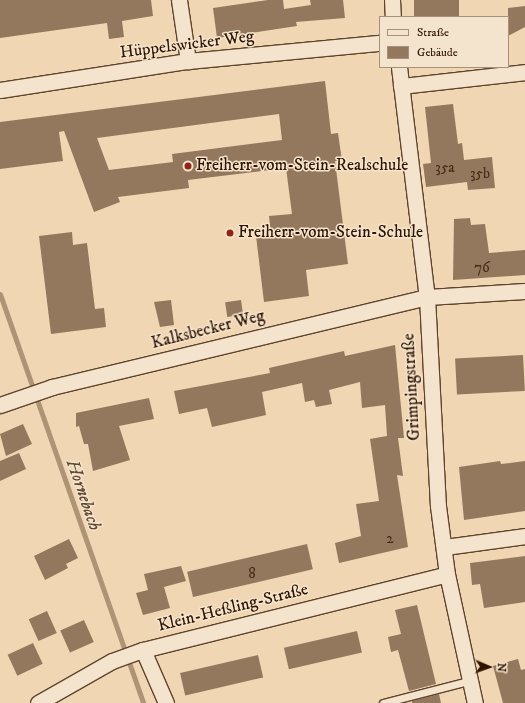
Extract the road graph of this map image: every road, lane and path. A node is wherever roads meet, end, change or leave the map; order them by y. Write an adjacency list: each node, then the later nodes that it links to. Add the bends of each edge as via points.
1 (179, 0): 5 (street)
2 (392, 0): 3 (street)
3 (393, 16)
4 (379, 43): 5 (street, Hüppelswicker Weg)
5 (188, 62): 9 (street, Hüppelswicker Weg)
6 (399, 68): 8 (street, Grimpingstraße)
7 (525, 72): 8 (street)
8 (401, 86): 11 (street, Grimpingstraße)
9 (0, 90)
10 (525, 291): 11 (street, Kalksbecker Weg)
11 (426, 297): 12 (street, Kalksbecker Weg, via 52,387); 14 (street, Grimpingstraße, via 438,506)
12 (0, 405)
13 (525, 536): 14 (street)
14 (445, 547): 15 (street, Grimpingstraße)
15 (447, 574): 16 (street, Klein-Heßling-Straße); 17 (street, Grimpingstraße)
16 (143, 650): 18 (street, Klein-Heßling-Straße, via 112,661); 19 (street)
17 (468, 681): 20 (lane); 21 (street, Grimpingstraße)
18 (38, 703)
19 (166, 703)
20 (383, 703)
21 (475, 703)

